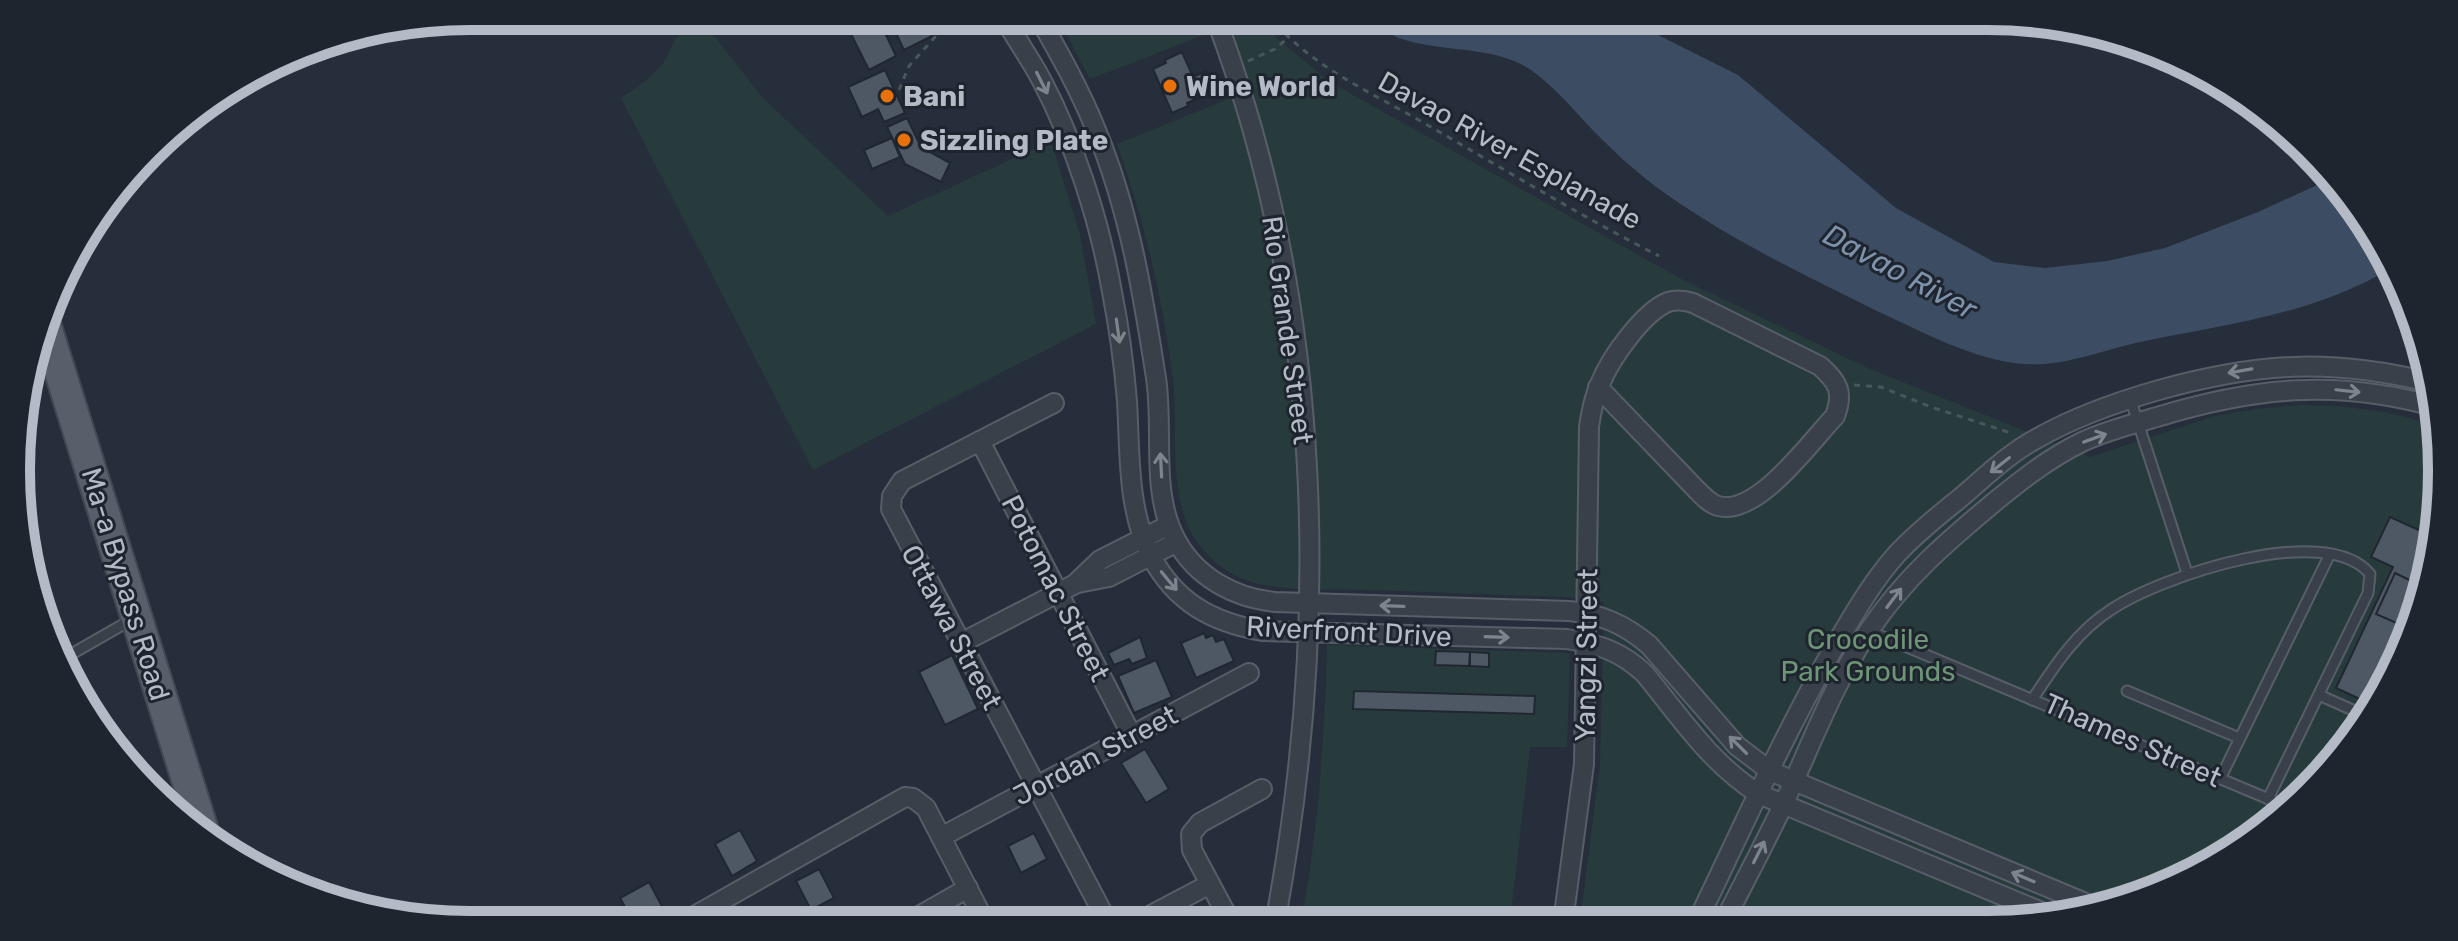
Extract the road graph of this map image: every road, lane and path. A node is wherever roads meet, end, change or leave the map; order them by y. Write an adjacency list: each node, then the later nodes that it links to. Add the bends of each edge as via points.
1 (934, 30): 8 (path, via 934,41 909,66)
2 (1011, 30): 21 (street, Riverfront Drive, one-way to 21, via 1064,130 1095,221 1112,291 1133,495)
3 (1046, 30): 20 (street, one-way to 3, via 1162,486 1157,383 1124,211 1097,131)
4 (1220, 30): 7 (street, Rio Grande Street)
5 (1282, 30): 6 (path, Davao River Esplanade)
6 (1289, 37): 7 (path); 9 (path, Davao River Esplanade, via 1358,88)
7 (1234, 67): 25 (street, Rio Grande Street, via 1287,281 1308,467)
8 (899, 90)
9 (1659, 256)
10 (50, 339): 27 (main road, Ma-a Bypass Road)
11 (2419, 380): 14 (street, one-way to 14, via 2340,367 2251,369)
12 (1598, 387): 13 (street, Yangzi Street, via 1632,334 1663,304 1682,300 1820,366); 13 (street, via 1709,502 1720,507 1765,491 1835,416); 26 (street, Yangzi Street, via 1589,427)
13 (1838, 388): 18 (path, via 1881,387)
14 (2130, 398): 17 (lane); 18 (street)
15 (2422, 402): 17 (street, one-way to 15, via 2211,400 2300,389)
16 (1054, 403): 19 (street, Ottawa Street)
17 (2138, 423): 23 (lane); 28 (street, one-way to 17, via 1912,574 2015,485 2083,442)
18 (2033, 440): 40 (street, one-way to 40, via 1895,556 1850,620)
19 (980, 441): 24 (street, Potomac Street); 31 (street, Ottawa Street, via 902,481 891,501)
20 (1173, 533): 21 (street); 25 (street, Riverfront Drive, via 1190,560 1223,587 1252,600)
21 (1147, 547): 24 (street, via 1100,560); 29 (street, Riverfront Drive, one-way to 29, via 1162,574 1202,612 1262,631)
22 (2330, 554): 23 (lane, Thames Street, via 2266,555); 35 (lane, Thames Street, via 2364,566 2371,583); 39 (lane)
23 (2187, 573): 36 (lane, Thames Street, via 2149,588 2079,634)
24 (1067, 588): 31 (street); 38 (street, Potomac Street)
25 (1308, 603): 26 (street, Riverfront Drive, one-way to 25); 29 (street, Rio Grande Street)
26 (1588, 613): 30 (street, Yangzi Street); 40 (street, Riverfront Drive, one-way to 26, via 1737,746 1649,645 1622,625)
27 (136, 618): 32 (lane); 49 (main road, Ma-a Bypass Road)
28 (1869, 631): 36 (lane); 42 (street)
29 (1308, 632): 30 (street, Riverfront Drive, one-way to 30); 61 (street, Rio Grande Street, via 1298,767)
30 (1588, 642): 45 (street, Riverfront Drive, via 1634,664 1722,766); 62 (street, Yangzi Street, via 1584,764)
31 (961, 643): 43 (street, Ottawa Street)
32 (71, 655)
33 (1249, 673): 38 (street, Jordan Street)
34 (2127, 691): 39 (lane)
35 (2319, 695): 37 (lane); 46 (lane, Thames Street)
36 (2032, 700): 41 (lane, Thames Street)
37 (2356, 712)
38 (1132, 736): 43 (street, Jordan Street)
39 (2239, 738): 41 (lane)
40 (1770, 771): 42 (street, Riverfront Drive); 45 (street)
41 (2220, 779): 46 (lane, Thames Street)
42 (1794, 781): 48 (street); 53 (street, Riverfront Drive, one-way to 42)
43 (1036, 787): 50 (street, Jordan Street); 58 (street, Ottawa Street)
44 (1262, 789): 51 (street, via 1200,823 1191,834 1192,850)
45 (1759, 794): 48 (street, Riverfront Drive); 63 (street)
46 (2268, 799): 47 (lane)
47 (2277, 803)
48 (1783, 804): 54 (street, Riverfront Drive); 64 (street, one-way to 48)
49 (199, 817)
50 (941, 837): 52 (street); 55 (street, via 926,808 913,798 897,800)
51 (1210, 884): 59 (street); 60 (street)
52 (968, 888): 56 (street); 57 (street)
53 (2081, 901)
54 (2033, 908)
55 (703, 911)
56 (928, 911)
57 (980, 911)
58 (1102, 911)
59 (1159, 911)
60 (1225, 911)
61 (1277, 911)
62 (1564, 911)
63 (1702, 911)
64 (1730, 911)

